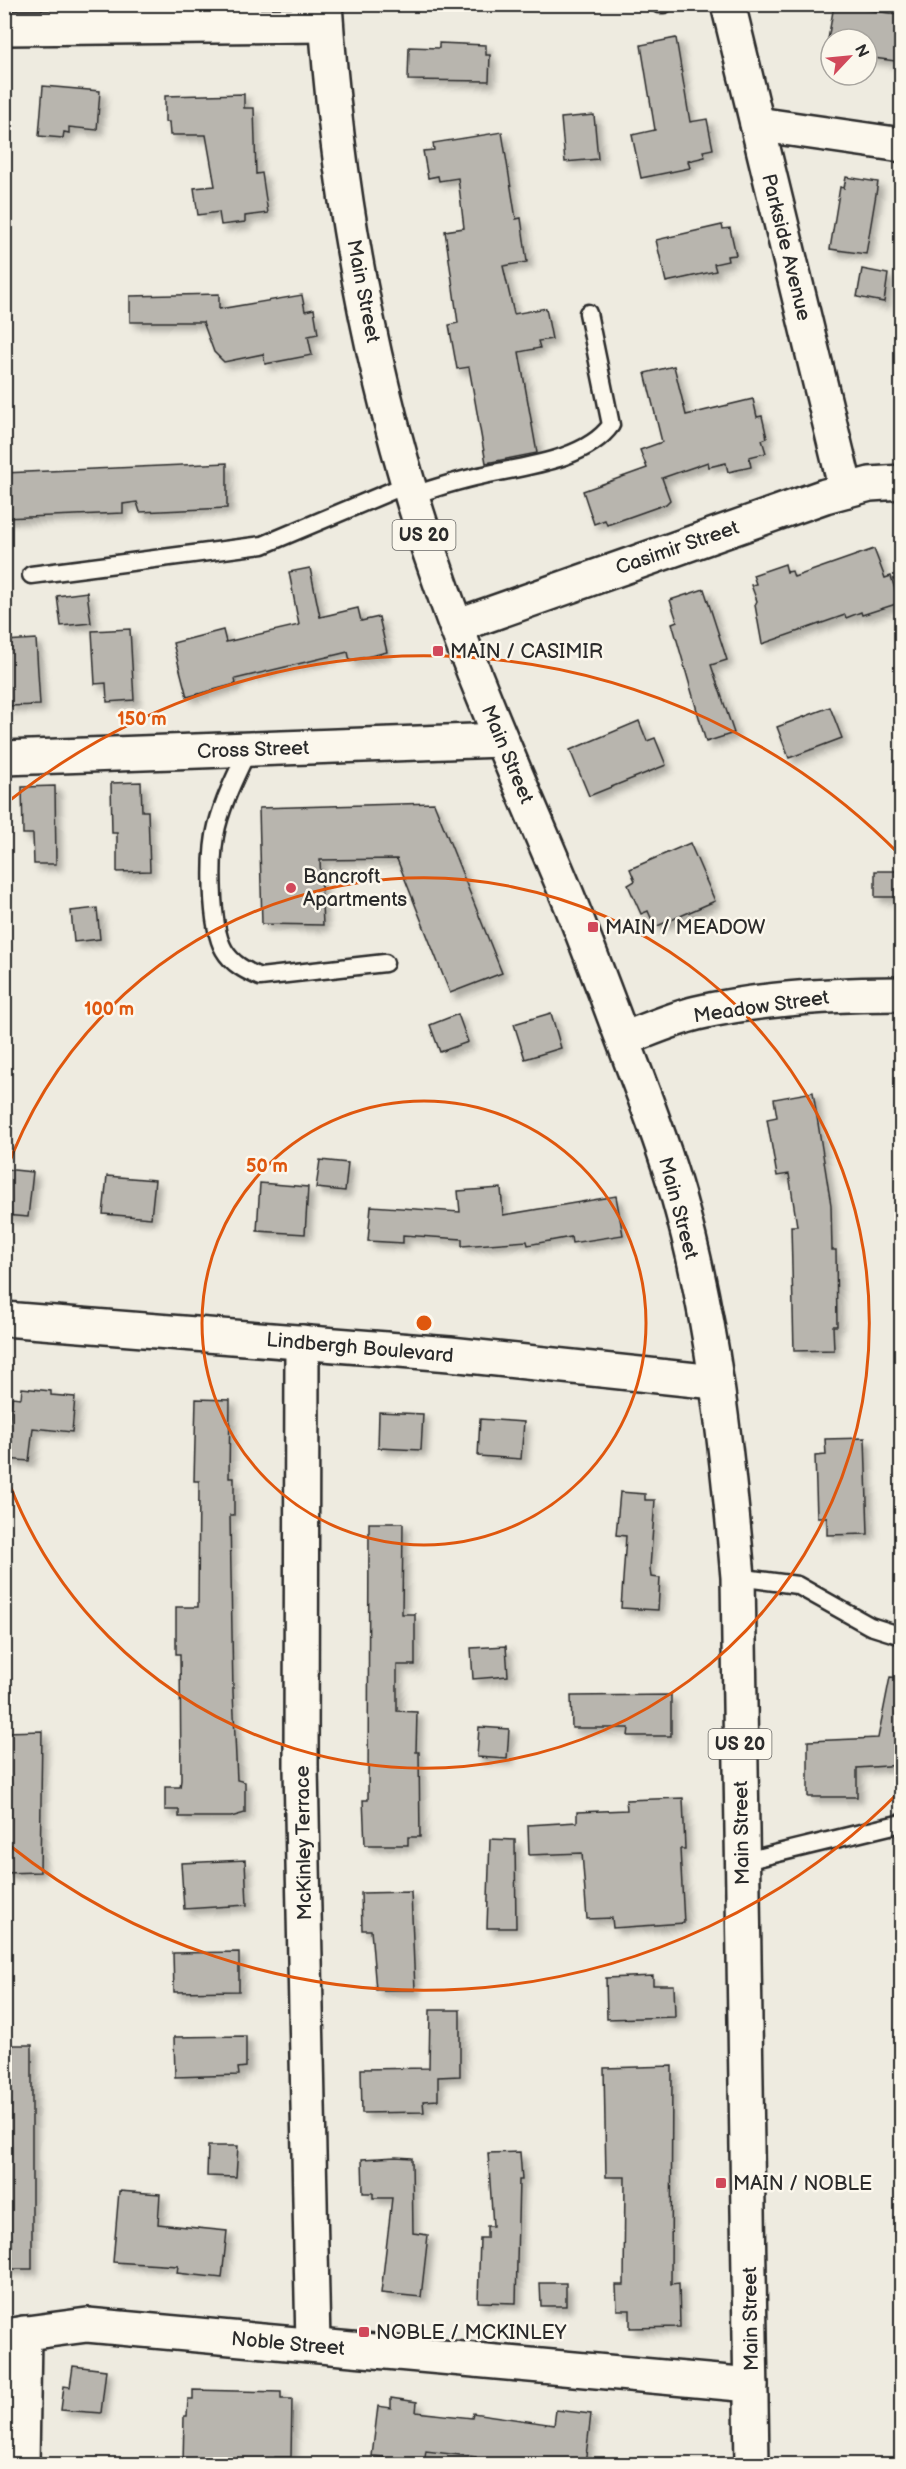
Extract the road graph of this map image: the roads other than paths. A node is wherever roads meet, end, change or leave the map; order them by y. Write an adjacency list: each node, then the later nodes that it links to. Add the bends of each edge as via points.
1 (659, 4): 2 (lane)
2 (664, 4)
3 (728, 4): 7 (street, Parkside Avenue)
4 (325, 15): 5 (street); 11 (street, Main Street / US 20, via 336,126 354,244 374,347)
5 (94, 16): 6 (street)
6 (4, 28)
7 (757, 124): 8 (street); 12 (street, Parkside Avenue)
8 (902, 145)
9 (588, 313): 11 (lane, via 611,424 603,436 550,460)
10 (902, 482): 12 (street, Casimir Street)
11 (410, 490): 13 (lane, via 263,545); 14 (street, Main Street / US 20)
12 (846, 490): 14 (street, Casimir Street)
13 (31, 575)
14 (456, 626): 15 (street, Main Street / US 20)
15 (501, 740): 16 (street, Cross Street); 20 (street, Main Street / US 20)
16 (248, 750): 17 (street, Cross Street); 18 (lane, via 222,808 213,847 216,925 224,950 242,969 260,977)
17 (4, 758)
18 (385, 963)
19 (902, 994): 20 (street, Meadow Street, via 832,995 727,1008 679,1018)
20 (624, 1039): 23 (street, Main Street / US 20, via 680,1205)
21 (4, 1318): 22 (street, Lindbergh Boulevard)
22 (302, 1342): 23 (street, Lindbergh Boulevard); 29 (street, McKinley Terrace, via 301,1767)
23 (715, 1382): 24 (street, Main Street / US 20)
24 (738, 1577): 25 (lane, via 797,1585 870,1626); 27 (street, Main Street / US 20)
25 (902, 1636)
26 (902, 1823): 27 (lane)
27 (741, 1862): 30 (street, Main Street / US 20)
28 (14, 2335): 29 (street, Noble Street, via 87,2325); 31 (street)
29 (312, 2345): 30 (street, Noble Street)
30 (751, 2385): 32 (street, Main Street / US 20)
31 (22, 2464)
32 (752, 2464)

